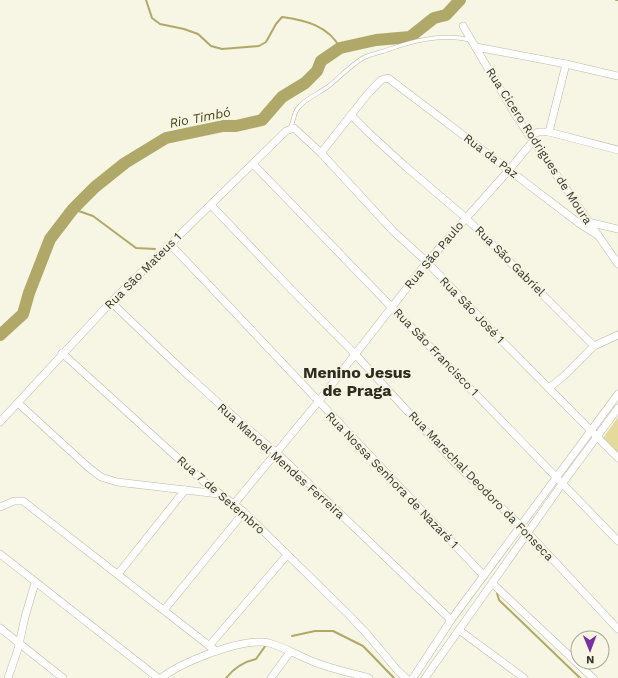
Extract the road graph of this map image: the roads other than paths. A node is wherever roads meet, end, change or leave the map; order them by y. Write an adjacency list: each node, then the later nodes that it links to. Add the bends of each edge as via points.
1 (463, 26): 2 (street, Rua Cícero Rodrigues de Moura)
2 (471, 40): 3 (street, Rua Cícero Rodrigues de Moura); 7 (lane, via 433,37 366,57 301,105 296,110)
3 (476, 47): 4 (street); 9 (street, Rua Cícero Rodrigues de Moura)
4 (566, 64): 5 (street); 8 (street)
5 (618, 76)
6 (351, 114): 11 (street); 13 (street, Rua da Paz, via 378,82 388,78); 15 (street, Rua São Gabriel, via 377,141)
7 (291, 128): 11 (street, Rua São José 1); 12 (street, Rua São Mateus 1)
8 (549, 132): 9 (street, via 539,132); 10 (street)
9 (531, 138): 13 (street, Rua São Paulo); 16 (street, Rua Cícero Rodrigues de Moura)
10 (618, 150)
11 (321, 153): 20 (street, Rua São José 1, via 394,232)
12 (253, 164): 14 (street, Rua São Mateus 1); 23 (street, Rua São Francisco 1)
13 (509, 170): 15 (street, Rua São Paulo); 18 (street, Rua da Paz)
14 (211, 205): 19 (street, Rua São Mateus 1); 27 (street, Rua Marechal Deodoro da Fonseca)
15 (466, 218): 20 (street, Rua São Paulo); 25 (street, Rua São Gabriel)
16 (588, 222): 17 (street); 18 (street, Rua Cícero Rodrigues de Moura)
17 (618, 228)
18 (596, 234): 21 (street, Rua Cícero Rodrigues de Moura)
19 (170, 244): 22 (street, Rua São Mateus 1); 30 (street, Rua Nossa Senhora de Nazaré 1)
20 (427, 262): 23 (street, Rua São Paulo); 28 (street, Rua São José 1)
21 (618, 264)
22 (111, 302): 26 (street, Rua São Mateus 1); 36 (street, Rua Manoel Mendes Ferreira, via 246,429)
23 (392, 307): 27 (street, Rua São Paulo); 38 (street, Rua São Francisco 1)
24 (618, 335): 25 (street)
25 (594, 346): 28 (street)
26 (62, 353): 31 (street, Rua São Mateus 1); 41 (street, Rua 7 de Setembro)
27 (355, 354): 30 (street, Rua São Paulo); 45 (street, Rua Marechal Deodoro da Fonseca, via 454,462)
28 (549, 388): 34 (street, Rua São José 1)
29 (618, 394): 34 (street)
30 (318, 402): 36 (street, Rua São Paulo); 51 (street, Rua Nossa Senhora de Nazaré 1)
31 (18, 403): 33 (street, Rua São Mateus 1); 40 (street, via 101,477 112,481)
32 (618, 408): 35 (street)
33 (0, 422)
34 (591, 432): 35 (street, Rua São José 1); 38 (street)
35 (597, 437): 37 (street, Rua São José 1); 39 (street)
36 (277, 453): 42 (street, Rua São Paulo); 55 (street, Rua Manoel Mendes Ferreira)
37 (618, 458)
38 (557, 477): 39 (street, Rua São Francisco 1); 45 (street)
39 (562, 484): 46 (street); 47 (street, Rua São Francisco 1)
40 (185, 490): 41 (street); 50 (street)
41 (219, 494): 42 (street, Rua 7 de Setembro)
42 (234, 504): 44 (street, Rua 7 de Setembro)
43 (0, 507): 50 (street, via 14,500 23,501)
44 (244, 512): 49 (street, Rua 7 de Setembro); 54 (street)
45 (521, 525): 46 (street, Rua Marechal Deodoro da Fonseca); 51 (street)
46 (528, 533): 53 (street); 57 (street, Rua Marechal Deodoro da Fonseca)
47 (618, 541)
48 (0, 554): 52 (street)
49 (288, 555): 60 (street); 70 (street, Rua 7 de Setembro, via 349,615)
50 (118, 574): 54 (street)
51 (484, 576): 55 (street)
52 (35, 582): 59 (street); 66 (street)
53 (492, 583): 58 (street); 74 (street)
54 (164, 610): 60 (street)
55 (451, 620): 71 (street)
56 (0, 628): 59 (street)
57 (618, 629)
58 (459, 630): 72 (street); 73 (street)
59 (19, 642): 64 (street); 65 (street)
60 (209, 646): 61 (street)
61 (216, 651): 62 (street, via 258,642 270,643); 67 (street)
62 (290, 652): 63 (street); 68 (street)
63 (346, 675): 69 (street)
64 (8, 678)
65 (63, 678)
66 (158, 678)
67 (161, 678)
68 (271, 678)
69 (370, 678)
70 (406, 678)
71 (413, 678)
72 (425, 678)
73 (524, 678)
74 (593, 678)

